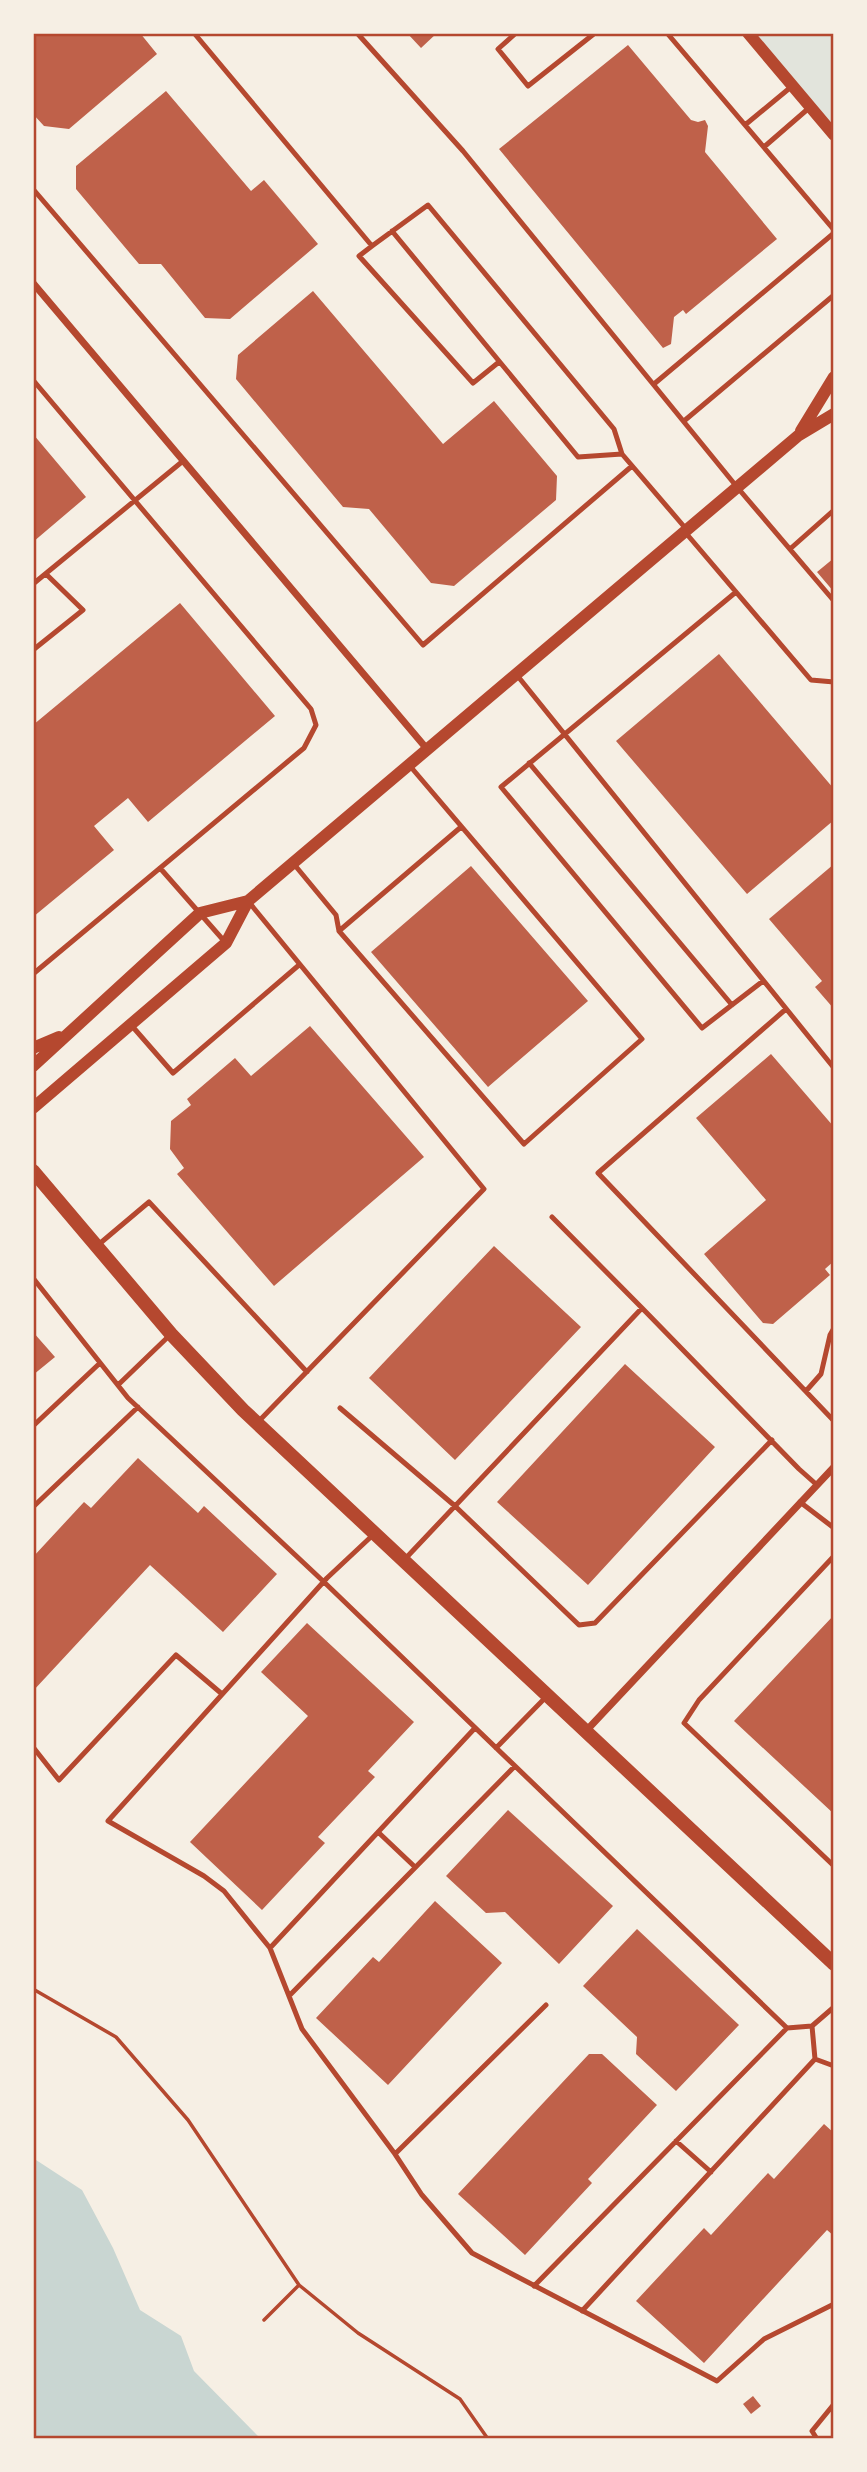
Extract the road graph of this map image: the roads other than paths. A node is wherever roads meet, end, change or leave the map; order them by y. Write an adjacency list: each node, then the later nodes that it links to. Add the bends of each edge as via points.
1 (194, 33): 15 (lane)
2 (356, 33): 21 (lane, via 463,151)
3 (516, 33): 4 (lane, via 498,49 528,86)
4 (595, 33)
5 (667, 33): 9 (lane)
6 (748, 33): 7 (street)
7 (792, 85): 8 (street); 9 (lane)
8 (811, 107): 10 (street); 11 (lane)
9 (746, 125): 11 (lane)
10 (834, 135)
11 (764, 147): 14 (lane)
12 (33, 189): 27 (lane, via 423,645)
13 (392, 231): 15 (lane); 18 (lane); 25 (lane, via 428,205 614,429)
14 (834, 231): 21 (lane)
15 (372, 246): 18 (lane, via 359,256 473,383)
16 (33, 283): 26 (street)
17 (834, 295): 23 (lane)
18 (499, 362): 25 (lane, via 578,457)
19 (834, 377): 24 (street)
20 (33, 380): 29 (lane)
21 (654, 384): 23 (lane)
22 (834, 414): 24 (street)
23 (684, 421): 28 (lane)
24 (799, 435): 28 (street)
25 (622, 454): 27 (lane)
26 (183, 461): 29 (lane); 41 (street)
27 (632, 466): 31 (lane)
28 (737, 487): 31 (street); 32 (lane)
29 (136, 500): 33 (lane); 46 (lane, via 311,709 316,725 304,748)
30 (834, 510): 32 (lane)
31 (685, 531): 35 (lane); 38 (street)
32 (790, 550): 36 (lane)
33 (46, 574): 34 (lane); 37 (lane, via 83,610)
34 (33, 584)
35 (736, 592): 39 (lane, via 811,680); 40 (lane)
36 (834, 601)
37 (33, 650)
38 (516, 674): 40 (lane); 41 (street)
39 (834, 682)
40 (563, 733): 42 (lane); 53 (lane)
41 (427, 749): 43 (street)
42 (529, 763): 54 (lane); 54 (lane, via 501,787 702,1028)
43 (409, 765): 44 (lane); 45 (street)
44 (461, 827): 49 (lane); 49 (lane, via 642,1039 524,1144)
45 (293, 863): 47 (street); 49 (lane, via 336,915)
46 (160, 868): 48 (lane); 52 (lane)
47 (248, 901): 48 (street); 50 (street); 51 (lane)
48 (200, 913): 50 (lane); 57 (street)
49 (339, 931)
50 (226, 943): 56 (street)
51 (299, 965): 56 (lane, via 173,1073); 70 (lane, via 484,1189)
52 (33, 974)
53 (763, 981): 54 (lane); 55 (lane)
54 (732, 1005)
55 (786, 1009): 60 (lane); 72 (lane, via 598,1173)
56 (130, 1023): 61 (street)
57 (69, 1033): 58 (street); 59 (street)
58 (33, 1048)
59 (33, 1066)
60 (834, 1068)
61 (33, 1108)
62 (33, 1171): 64 (main road)
63 (552, 1217): 66 (lane)
64 (96, 1246): 68 (main road); 70 (lane, via 149,1202)
65 (33, 1278): 69 (lane)
66 (642, 1308): 78 (lane); 82 (lane)
67 (834, 1328): 72 (lane, via 821,1374)
68 (171, 1334): 71 (lane); 76 (main road)
69 (100, 1363): 71 (lane); 77 (lane)
70 (307, 1372): 76 (lane)
71 (118, 1385): 73 (lane)
72 (806, 1391): 75 (lane)
73 (138, 1407): 83 (lane); 88 (lane)
74 (340, 1408): 82 (lane)
75 (834, 1421)
76 (257, 1423): 85 (main road)
77 (33, 1426)
78 (772, 1440): 80 (lane); 82 (lane, via 595,1623 579,1625)
79 (834, 1467): 80 (street)
80 (817, 1485): 81 (street)
81 (800, 1502): 84 (lane); 92 (street)
82 (455, 1506): 87 (lane)
83 (33, 1507)
84 (834, 1528)
85 (374, 1534): 87 (main road); 88 (lane)
86 (834, 1556): 97 (lane, via 699,1700 684,1723)
87 (403, 1561): 90 (main road)
88 (324, 1582): 89 (lane); 91 (lane)
89 (222, 1694): 93 (lane, via 176,1655 60,1780); 99 (lane, via 108,1821 204,1876 224,1892)
90 (547, 1696): 92 (main road); 94 (lane)
91 (475, 1728): 94 (lane); 96 (lane)
92 (585, 1732): 100 (main road)
93 (33, 1747)
94 (496, 1748): 95 (lane)
95 (515, 1766): 98 (lane); 105 (lane)
96 (378, 1832): 98 (lane); 99 (lane)
97 (834, 1866)
98 (415, 1867): 101 (lane)
99 (270, 1948): 101 (lane)
100 (834, 1964)
101 (289, 1996): 109 (lane, via 302,2029)
102 (546, 2005): 109 (lane)
103 (834, 2007): 104 (lane)
104 (812, 2026): 105 (lane); 106 (lane)
105 (787, 2028): 108 (lane)
106 (815, 2059): 107 (lane); 110 (lane)
107 (834, 2066)
108 (676, 2141): 110 (lane); 111 (lane)
109 (395, 2154): 111 (lane, via 422,2195 472,2253)
110 (711, 2172): 113 (lane)
111 (534, 2286): 113 (lane)
112 (834, 2304): 113 (lane, via 764,2339 718,2381)
113 (582, 2311)
114 (834, 2404): 115 (lane, via 811,2431)
115 (817, 2439)

